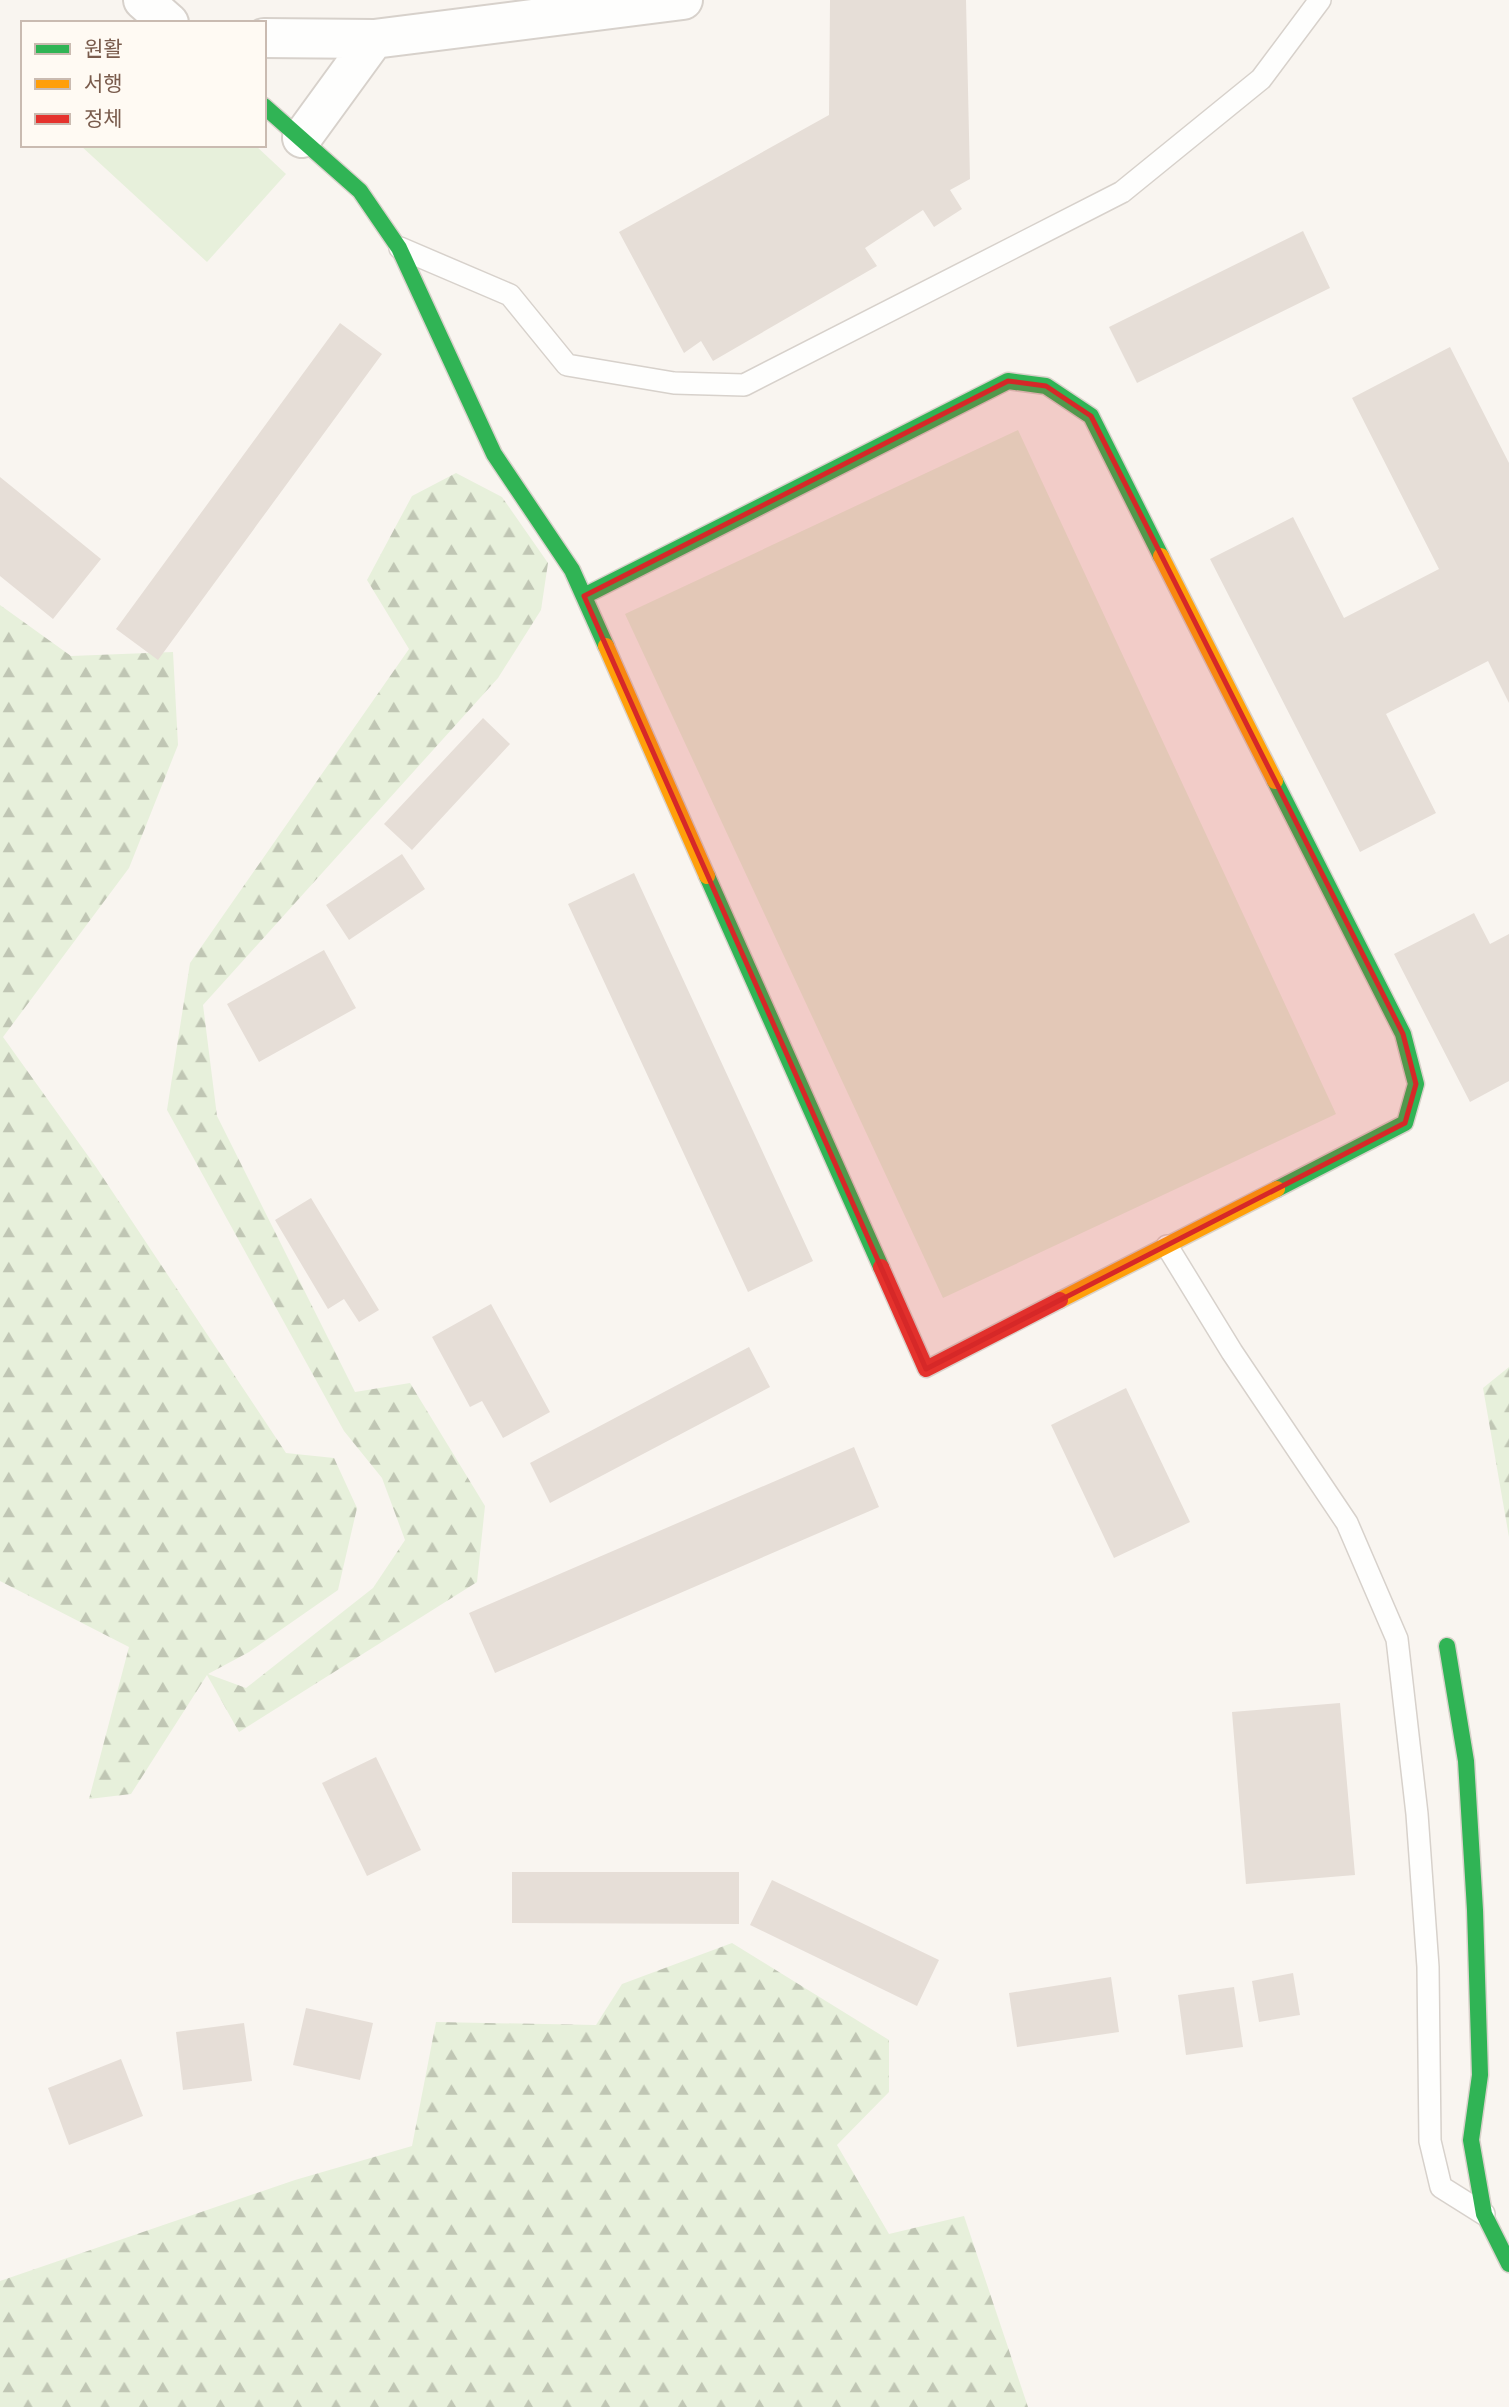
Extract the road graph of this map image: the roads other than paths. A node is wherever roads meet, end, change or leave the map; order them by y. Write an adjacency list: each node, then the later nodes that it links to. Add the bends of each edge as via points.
1 (143, 0): 4 (street)
2 (683, 0): 6 (street)
3 (1320, 0): 9 (lane, via 1261,79 1122,192 744,385 674,383 567,365 510,295)
4 (167, 21)
5 (266, 38): 6 (street)
6 (374, 39): 8 (street)
7 (266, 108): 8 (street)
8 (302, 138): 9 (street, via 360,191)
9 (399, 248): 10 (street, via 494,454 572,570)
10 (584, 596): 11 (street, via 926,1370); 11 (street, via 1008,381 1046,386 1091,416 1403,1034 1416,1084 1405,1123)
11 (1167, 1246): 13 (lane, via 1232,1352 1348,1522 1397,1639 1427,1953 1430,2141 1441,2186)
12 (1447, 1646): 13 (street, via 1466,1761 1480,2075 1471,2140)
13 (1484, 2214): 14 (street)
14 (1509, 2264)

